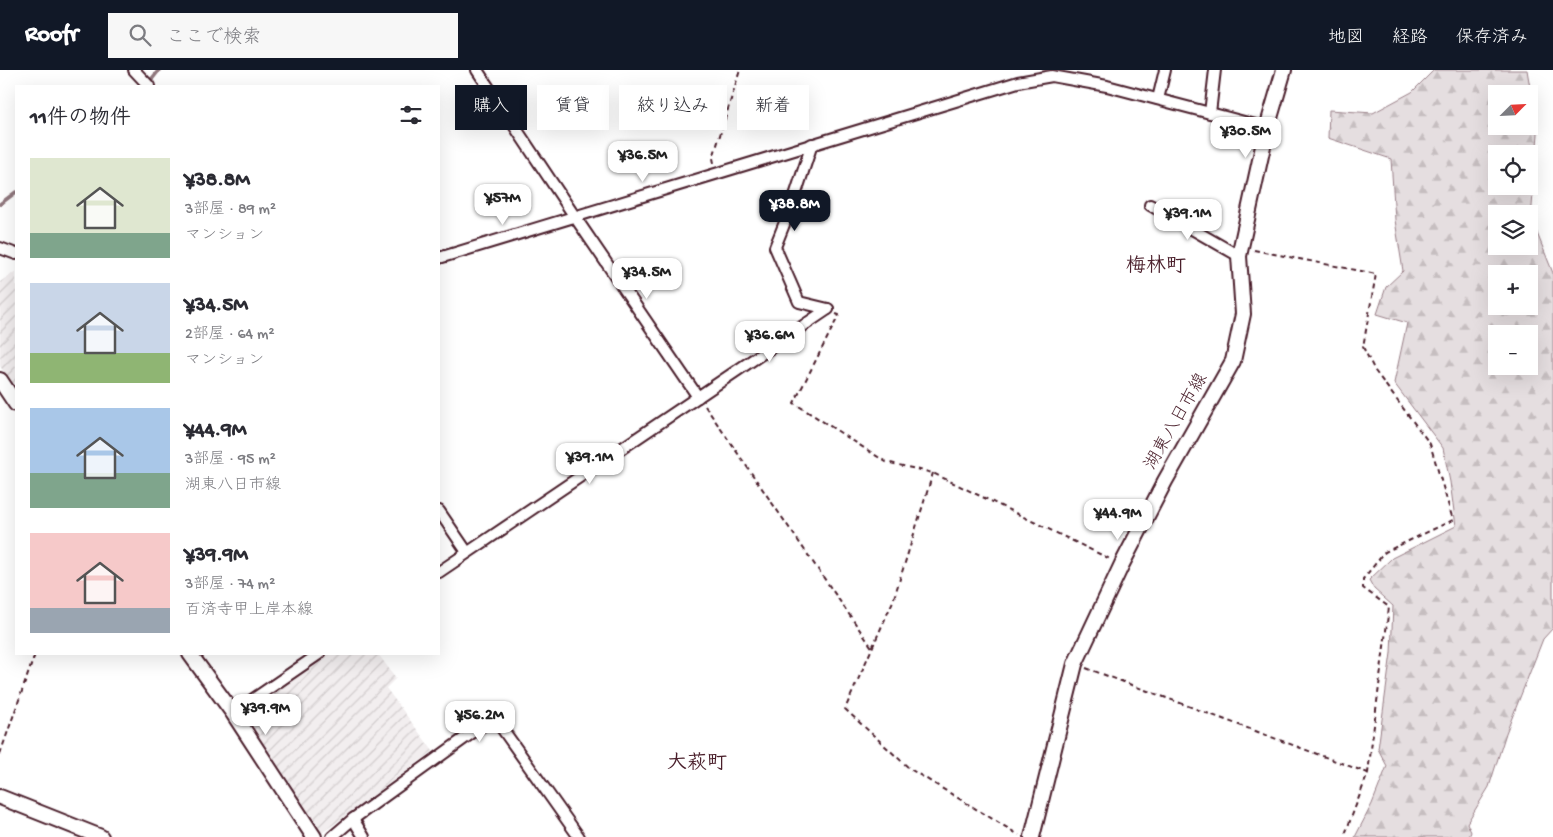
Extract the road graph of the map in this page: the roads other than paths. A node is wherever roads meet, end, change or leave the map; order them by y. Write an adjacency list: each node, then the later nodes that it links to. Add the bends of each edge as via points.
1 (134, 70): 7 (street)
2 (478, 70): 13 (street)
3 (1165, 70): 8 (street)
4 (1215, 70): 9 (street)
5 (1284, 70): 10 (main road, 湖東八日市線)
6 (1067, 74): 8 (street); 11 (street, via 1018,82)
7 (148, 85)
8 (1158, 99): 9 (street)
9 (1210, 113): 10 (street)
10 (1267, 128): 15 (main road, 湖東八日市線)
11 (812, 144): 13 (street); 19 (street, via 775,247 800,302 828,309)
12 (1150, 205): 15 (street)
13 (575, 217): 17 (street); 19 (street)
14 (0, 248): 16 (street)
15 (1240, 252): 34 (main road, 湖東八日市線, via 1243,314 1233,361 1165,481 1075,664)
16 (15, 254)
17 (440, 258)
18 (0, 380): 20 (main road)
19 (698, 397): 22 (street)
20 (15, 402)
21 (440, 512): 22 (street)
22 (468, 552): 23 (street)
23 (440, 571)
24 (191, 655): 26 (main road)
25 (318, 655): 26 (street)
26 (233, 712): 30 (main road)
27 (0, 797): 29 (main road)
28 (353, 819): 31 (street); 32 (street); 33 (street, via 494,717)
29 (101, 837)
30 (314, 837)
31 (332, 837)
32 (364, 837)
33 (579, 837)
34 (1032, 837)

